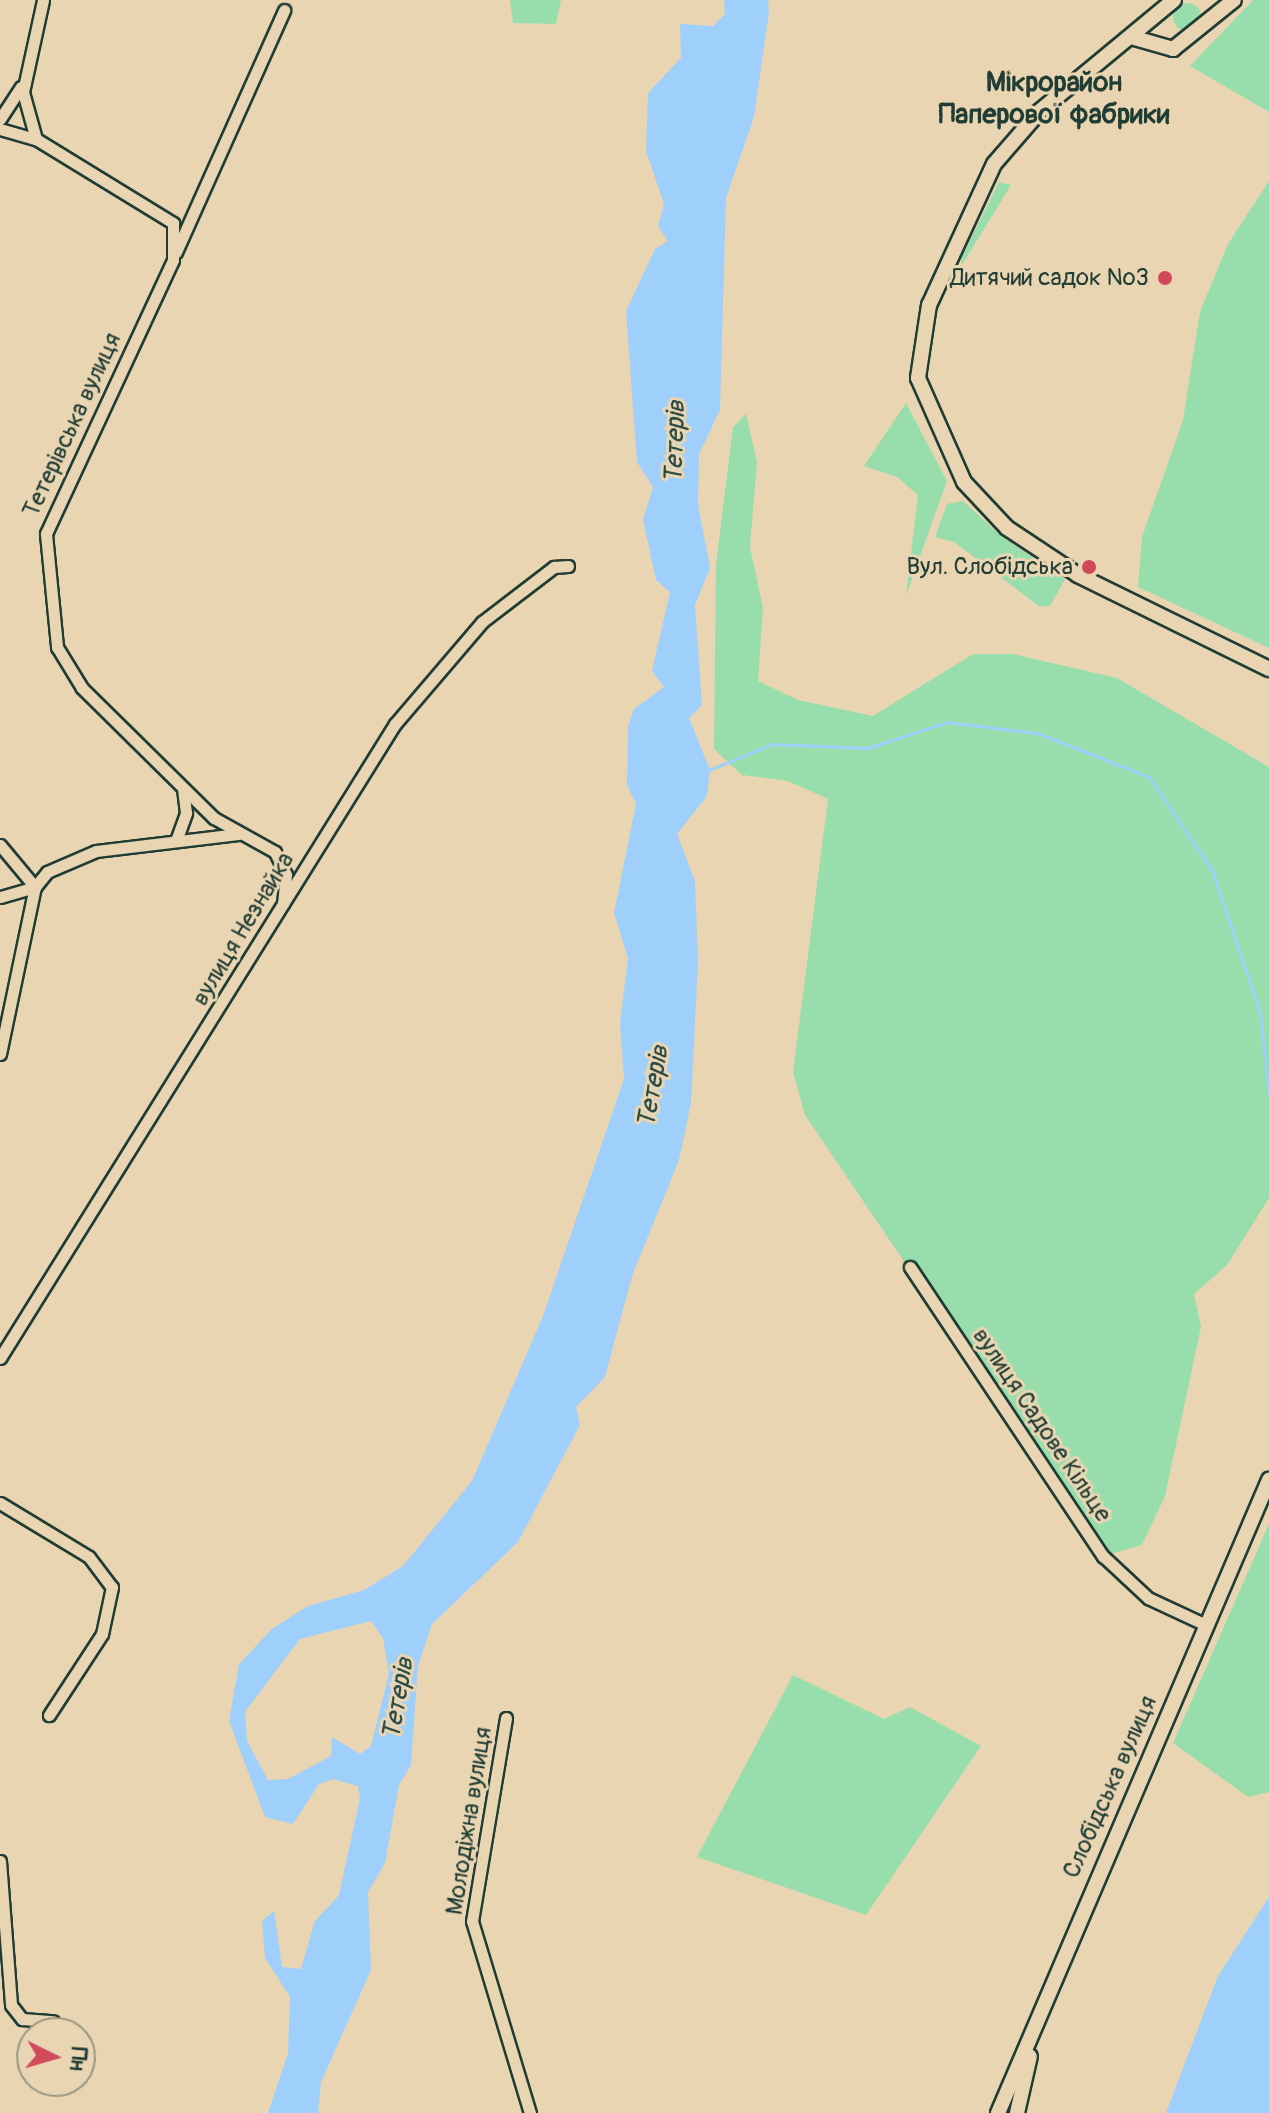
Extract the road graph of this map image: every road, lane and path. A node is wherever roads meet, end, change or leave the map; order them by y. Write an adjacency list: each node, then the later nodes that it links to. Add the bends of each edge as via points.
1 (43, 0): 6 (street)
2 (1174, 0): 5 (street)
3 (1234, 0): 5 (street, via 1173,49)
4 (284, 10): 11 (street, Тетерівська вулиця)
5 (1131, 37): 14 (street, via 1009,142 982,186 919,340 918,378 943,446 982,505 1026,544)
6 (23, 83): 7 (street); 9 (street)
7 (0, 119)
8 (0, 129): 9 (street)
9 (36, 139): 10 (street)
10 (161, 210): 11 (street); 12 (street, via 174,228)
11 (190, 224): 12 (street, Тетерівська вулиця)
12 (173, 260): 15 (street, Тетерівська вулиця, via 51,518 44,566 57,647 68,669)
13 (568, 566): 21 (street, вулиця Незнайка, via 554,567 482,622 417,693)
14 (1269, 669)
15 (183, 787): 16 (street, Тетерівська вулиця); 17 (street, via 186,813)
16 (239, 834): 17 (street); 21 (street, Тетерівська вулиця, via 282,862)
17 (177, 838): 19 (street, via 69,859)
18 (0, 845): 19 (street)
19 (35, 887): 20 (street); 22 (street)
20 (0, 897)
21 (283, 904): 24 (street, вулиця Незнайка)
22 (0, 1054)
23 (910, 1267): 27 (street, вулиця Садове Кільце, via 1103,1556 1148,1598)
24 (0, 1358)
25 (1269, 1480): 27 (street, Слобідська вулиця)
26 (0, 1503): 28 (street, via 89,1557 112,1587 102,1634)
27 (1206, 1625): 31 (street, Слобідська вулиця)
28 (49, 1715)
29 (506, 1718): 33 (street, Молодіжна вулиця, via 472,1921)
30 (0, 1861): 32 (street, via 11,2005)
31 (1045, 1997): 34 (street, Слобідська вулиця); 35 (street)
32 (20, 2017)
33 (530, 2113)
34 (998, 2113)
35 (1017, 2113)

